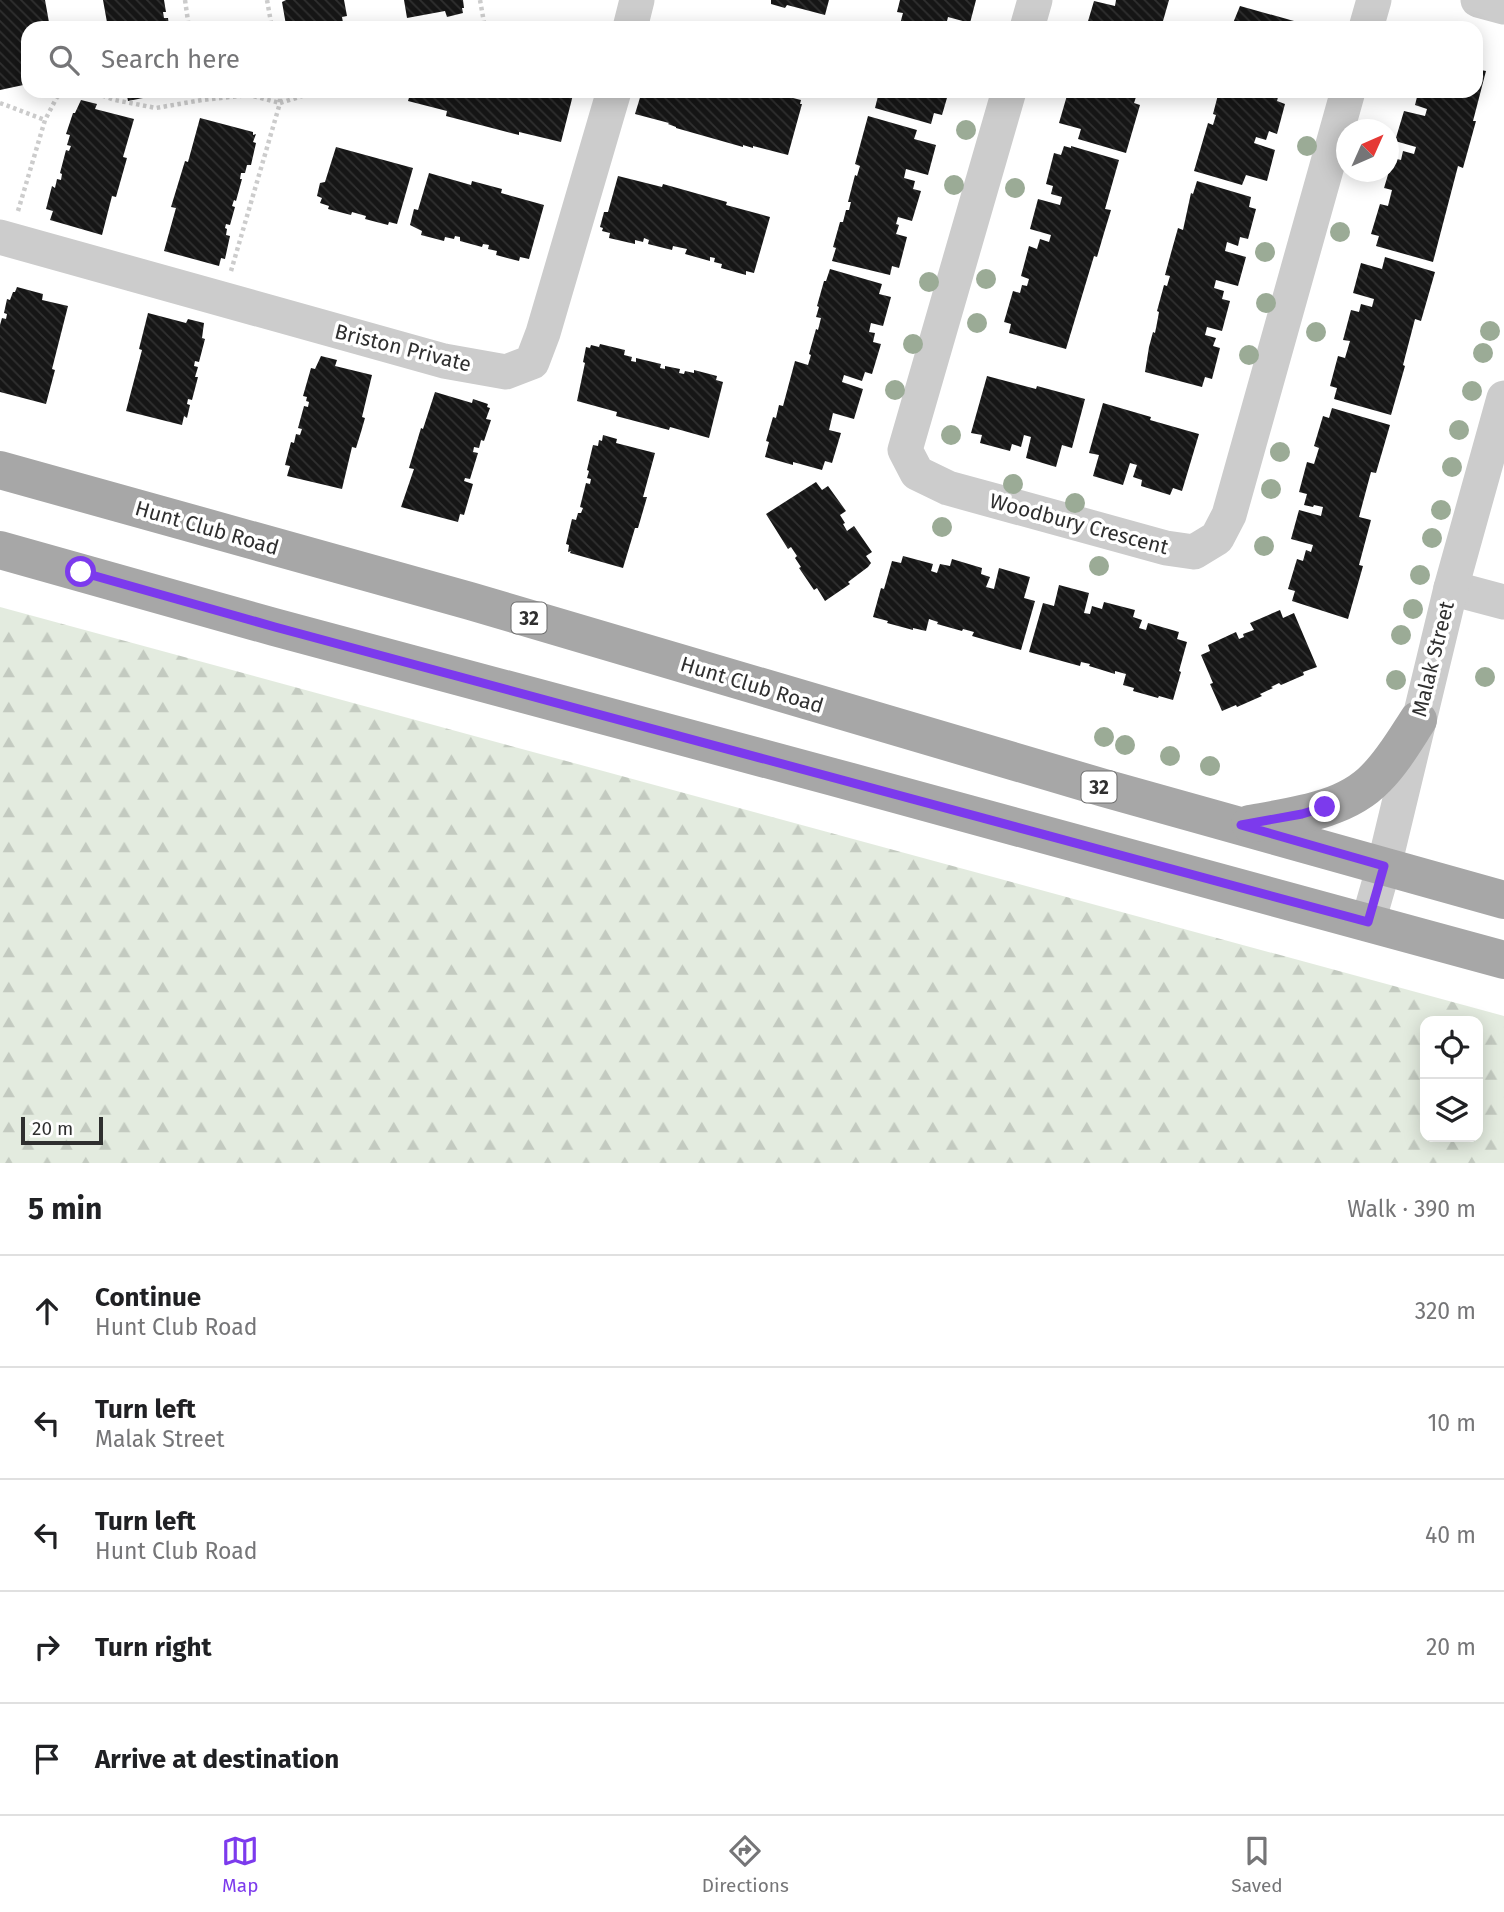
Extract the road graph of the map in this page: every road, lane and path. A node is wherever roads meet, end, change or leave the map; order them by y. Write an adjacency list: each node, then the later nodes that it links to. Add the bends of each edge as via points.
1 (185, 0): 9 (path)
2 (267, 0): 10 (path)
3 (480, 0): 11 (path)
4 (637, 0): 12 (street)
5 (1035, 0): 13 (street)
6 (1374, 0): 14 (street)
7 (1478, 0): 8 (street)
8 (1504, 7)
9 (188, 21)
10 (271, 21)
11 (484, 21)
12 (632, 21)
13 (1029, 21)
14 (1368, 21)
15 (56, 98): 27 (path)
16 (109, 98): 24 (path, via 156,108)
17 (221, 98): 24 (path)
18 (261, 98): 26 (path)
19 (280, 98): 26 (path)
20 (296, 98): 26 (path)
21 (612, 98): 29 (street, Briston Private, via 532,362 506,372 444,361)
22 (1007, 98): 23 (street, Woodbury Crescent, via 905,450 917,473 948,488 1194,552 1217,538 1229,515)
23 (1346, 98)
24 (202, 100)
25 (0, 103): 27 (path)
26 (280, 103): 29 (path)
27 (45, 120): 28 (path)
28 (5, 239): 29 (street, Briston Private)
29 (223, 299)
30 (1504, 398): 33 (street, Malak Street)
31 (0, 470): 36 (main road, Hunt Club Road / 32)
32 (0, 550): 39 (main road)
33 (1451, 588): 34 (street); 35 (street, Malak Street)
34 (1504, 602)
35 (1418, 720): 36 (main road, via 1375,780 1360,792 1302,814); 37 (street, Malak Street)
36 (1241, 825): 37 (main road, Hunt Club Road / 32)
37 (1384, 866): 38 (main road, Hunt Club Road / 32); 39 (street, Malak Street)
38 (1504, 900)
39 (1368, 922): 40 (main road)
40 (1504, 960)

